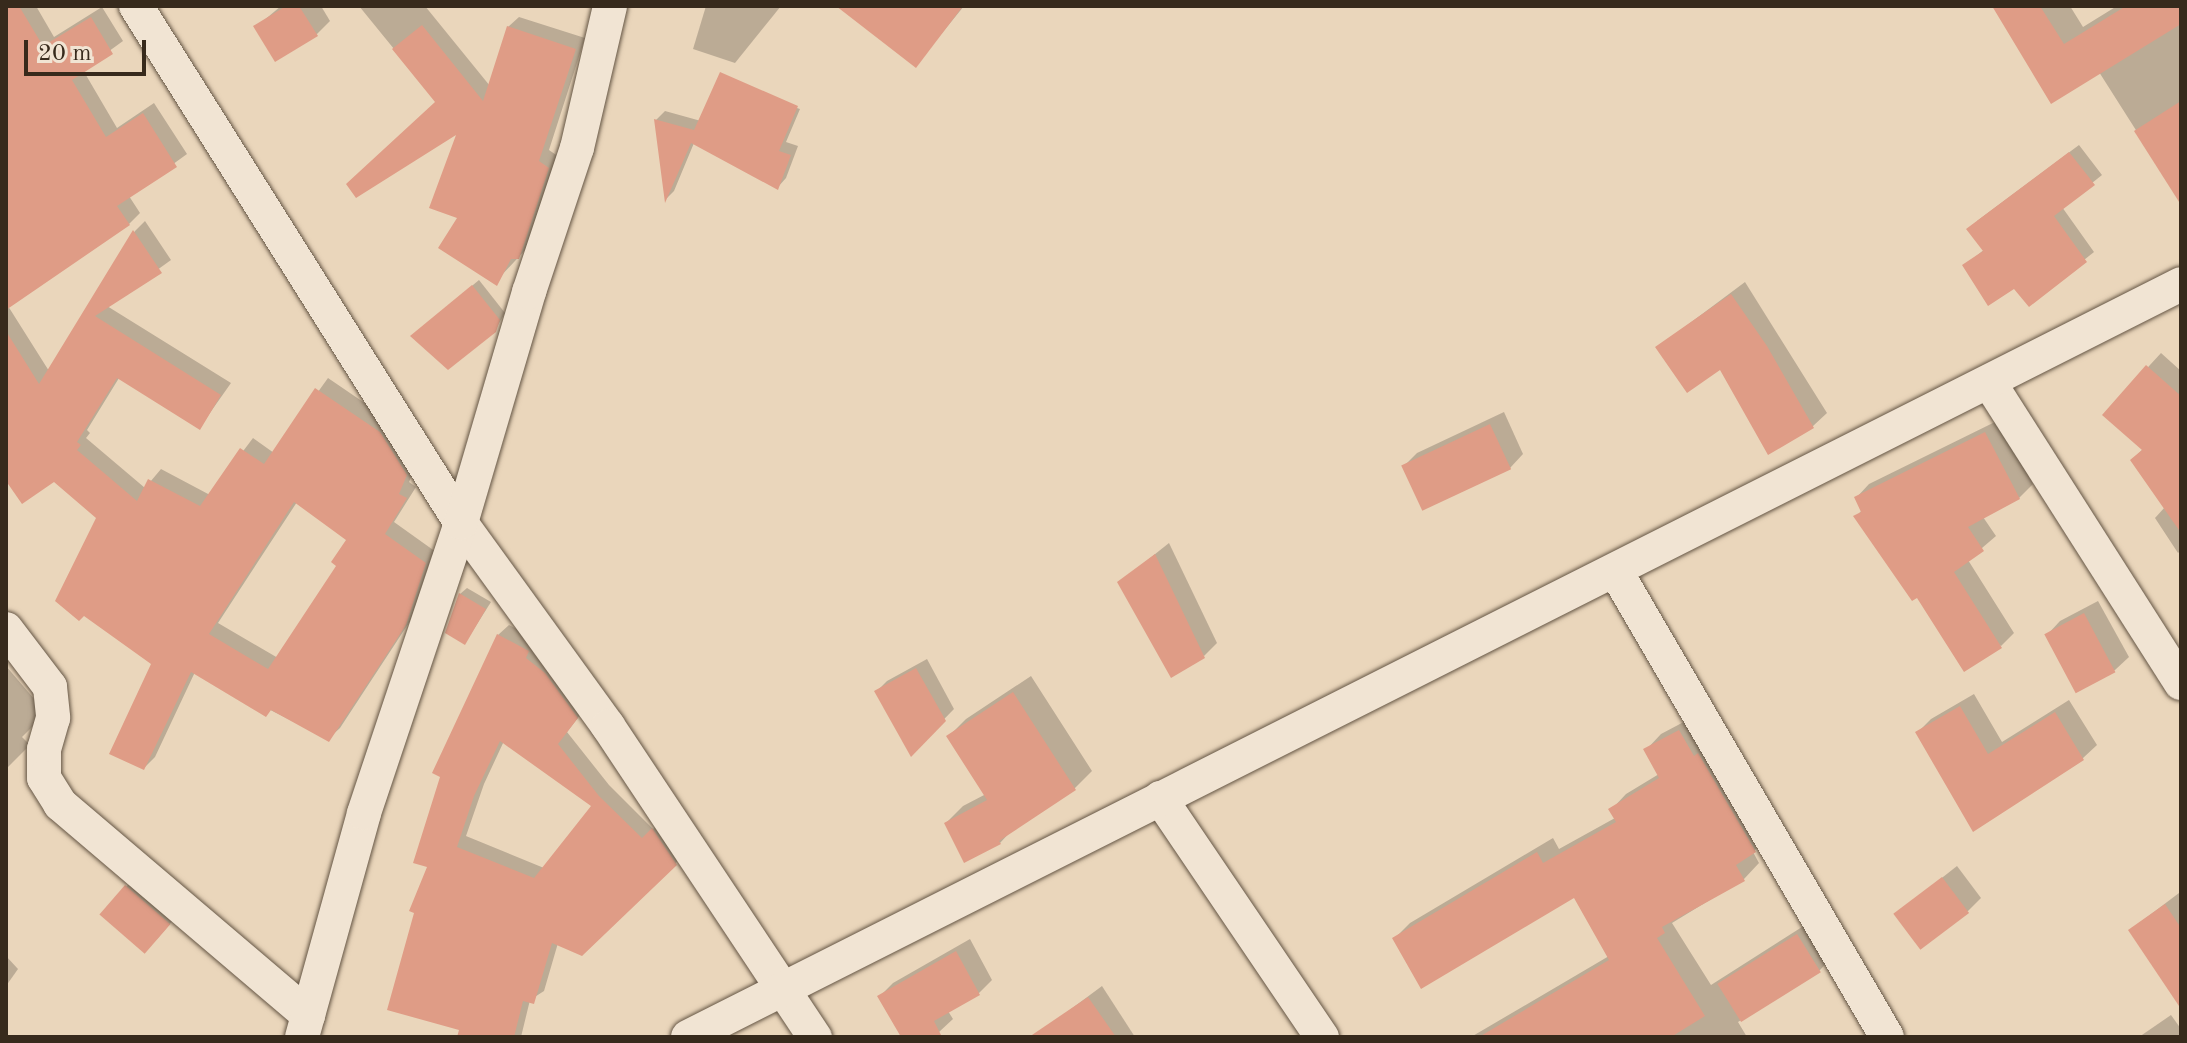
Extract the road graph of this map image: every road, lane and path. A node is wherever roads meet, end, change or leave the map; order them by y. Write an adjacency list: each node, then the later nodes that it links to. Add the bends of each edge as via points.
1 (136, 6): 5 (street)
2 (610, 6): 5 (street, via 577,148)
3 (2181, 284): 4 (street)
4 (1989, 382): 6 (street); 8 (street)
5 (461, 523): 10 (street, via 608,726); 11 (street, via 364,813)
6 (1615, 570): 9 (street); 15 (street)
7 (6, 629): 11 (street, via 50,687 53,718 44,749 44,778 60,804)
8 (2181, 683)
9 (1160, 798): 10 (street); 14 (street)
10 (783, 987): 12 (street); 13 (street)
11 (305, 1026)
12 (688, 1037)
13 (815, 1037)
14 (1322, 1037)
15 (1887, 1037)

